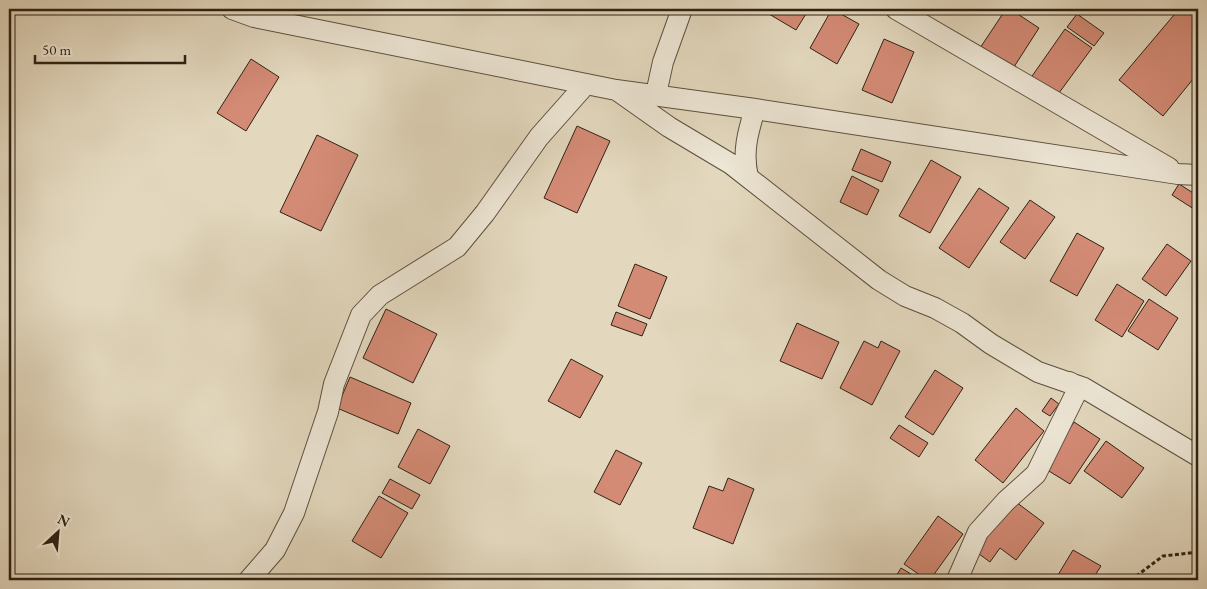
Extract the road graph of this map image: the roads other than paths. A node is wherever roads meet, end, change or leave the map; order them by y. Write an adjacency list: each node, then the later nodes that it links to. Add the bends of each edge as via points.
1 (232, 9): 4 (street, via 254,17)
2 (682, 9): 6 (street, via 663,62)
3 (896, 9): 8 (street)
4 (586, 84): 5 (street); 13 (street, via 539,137 457,247 380,295 361,315 334,384 328,412 294,513 275,550)
5 (616, 90): 6 (street); 10 (street, via 669,128)
6 (656, 94): 7 (street)
7 (754, 108): 8 (street); 10 (street, via 744,153)
8 (1178, 174): 9 (street)
9 (1198, 174)
10 (748, 177): 11 (street, via 879,280 962,323 1038,372)
11 (1080, 387): 12 (street); 14 (street, via 1036,474 1006,500 978,532)
12 (1198, 456)
13 (249, 580)
14 (957, 580)

